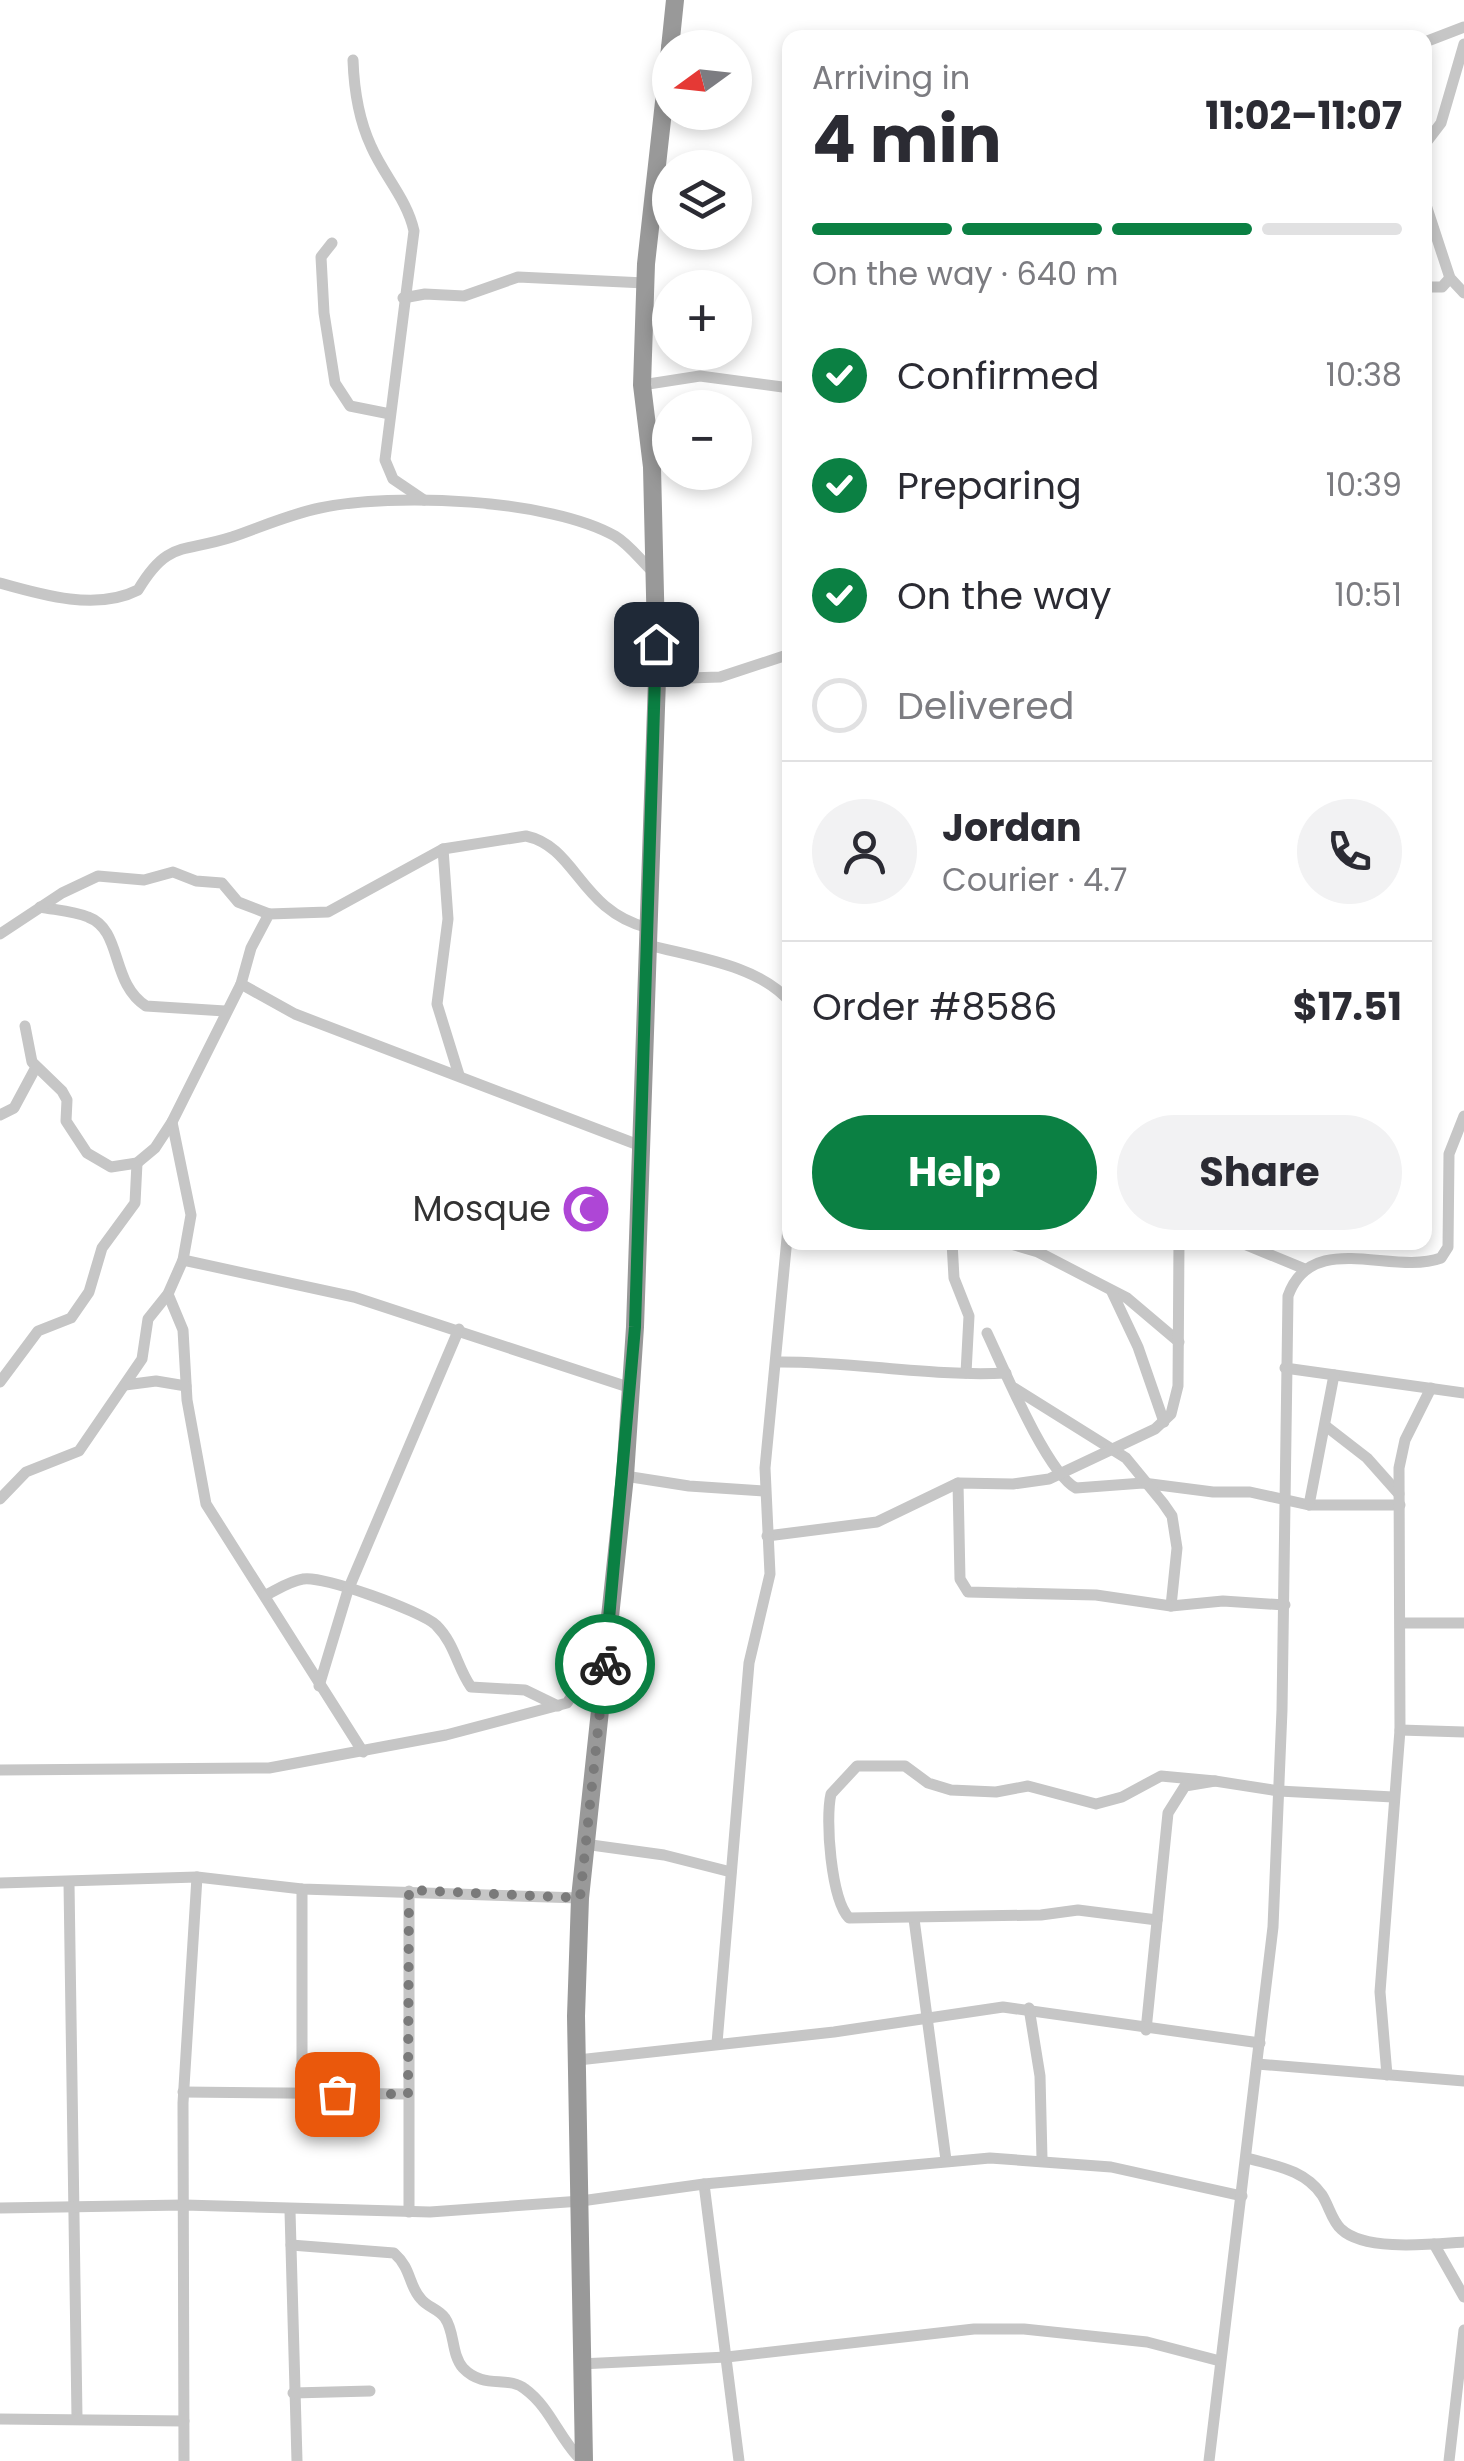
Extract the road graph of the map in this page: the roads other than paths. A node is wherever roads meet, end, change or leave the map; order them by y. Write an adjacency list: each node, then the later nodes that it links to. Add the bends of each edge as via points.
1 (675, 0): 3 (highway)
2 (1464, 27): 4 (street)
3 (672, 30)
4 (1432, 39)
5 (1464, 44): 8 (street)
6 (353, 60): 15 (street, via 370,146 412,225)
7 (662, 130): 12 (highway)
8 (1432, 135)
9 (1432, 223): 11 (street)
10 (332, 243): 18 (street, via 321,264 335,382 350,406)
11 (1450, 278): 13 (street); 14 (street)
12 (646, 283): 15 (street, via 518,277 464,296); 16 (highway)
13 (1432, 287)
14 (1464, 294)
15 (403, 298): 18 (street)
16 (642, 385): 17 (street, via 700,376); 20 (highway)
17 (782, 387)
18 (390, 414): 19 (street, via 387,469)
19 (428, 502): 20 (street, via 536,509 574,519 618,538); 21 (street, via 320,508 168,552 136,592 115,597 58,598)
20 (654, 573): 23 (highway)
21 (0, 583)
22 (782, 657): 23 (street, via 720,677)
23 (656, 679): 28 (highway)
24 (443, 849): 26 (street, via 328,912); 28 (street, via 512,836 539,838 609,913); 34 (street, via 448,919 437,1004)
25 (40, 908): 26 (street, via 92,878 144,880 172,872 222,883 238,902); 27 (street); 31 (street, via 87,916 106,929 126,986 146,1006)
26 (270, 914): 29 (street)
27 (0, 934)
28 (648, 936): 30 (street); 38 (highway)
29 (242, 984): 31 (street); 34 (street, via 295,1014)
30 (782, 994)
31 (225, 1012): 37 (street)
32 (25, 1026): 33 (street)
33 (36, 1067): 35 (street, via 14,1108); 39 (street, via 66,1098 66,1121 87,1153 111,1167)
34 (459, 1074): 38 (street)
35 (0, 1115)
36 (1464, 1116): 46 (street, via 1449,1154 1449,1232 1441,1258 1341,1258)
37 (172, 1122): 39 (street); 45 (street, via 191,1216)
38 (641, 1146): 60 (highway)
39 (138, 1162): 57 (street, via 134,1204 102,1248 89,1292 65,1322 38,1331)
40 (786, 1250): 52 (street)
41 (952, 1250): 54 (street, via 954,1278 969,1316)
42 (1031, 1250): 47 (street)
43 (1179, 1250): 51 (street)
44 (1259, 1250): 46 (street)
45 (184, 1260): 48 (street); 49 (street)
46 (1305, 1269): 53 (street, via 1288,1296)
47 (1111, 1290): 51 (street); 64 (street)
48 (168, 1294): 58 (street, via 148,1319 142,1359); 59 (street, via 185,1339)
49 (459, 1329): 60 (street); 78 (street)
50 (987, 1333): 55 (street)
51 (1179, 1342): 64 (street, via 1178,1386)
52 (776, 1362): 54 (street); 72 (street)
53 (1284, 1368): 56 (street); 75 (street)
54 (966, 1373): 55 (street)
55 (1006, 1373): 61 (street)
56 (1334, 1375): 62 (street); 65 (street)
57 (0, 1382)
58 (125, 1385): 59 (street); 73 (street, via 79,1451 26,1472)
59 (186, 1386): 79 (street, via 200,1490)
60 (631, 1388): 68 (highway)
61 (1014, 1388): 67 (street); 69 (street)
62 (1430, 1388): 63 (street); 74 (street, via 1406,1440)
63 (1464, 1393)
64 (1164, 1422): 66 (street)
65 (1327, 1428): 74 (street, via 1367,1458); 76 (street)
66 (1142, 1438): 67 (street); 70 (street)
67 (1114, 1449): 69 (street); 70 (street)
68 (625, 1476): 72 (street); 84 (highway)
69 (1061, 1476): 70 (street, via 1085,1489); 71 (street, via 1023,1484)
70 (1140, 1477): 75 (street); 81 (street, via 1176,1531)
71 (958, 1483): 77 (street, via 877,1522); 81 (street, via 960,1579 968,1592 1096,1594)
72 (764, 1491): 77 (street)
73 (0, 1500)
74 (1400, 1500): 76 (street); 83 (street)
75 (1287, 1502): 76 (street); 80 (street)
76 (1310, 1505)
77 (767, 1536): 95 (street, via 770,1574 752,1644)
78 (348, 1590): 79 (street, via 304,1578); 85 (street); 86 (street, via 429,1620 453,1647 471,1687 525,1690)
79 (266, 1595): 85 (street)
80 (1285, 1605): 81 (street); 92 (street)
81 (1171, 1606)
82 (1464, 1622): 83 (street)
83 (1403, 1623): 87 (street)
84 (607, 1643): 86 (street, via 573,1699); 94 (highway)
85 (319, 1686): 89 (street)
86 (558, 1706): 89 (street)
87 (1400, 1730): 88 (street); 93 (street)
88 (1464, 1732)
89 (363, 1752): 90 (street, via 269,1768)
90 (0, 1770)
91 (1215, 1781): 92 (street); 102 (street, via 1161,1776 1096,1804 1028,1786 951,1790 905,1766 857,1766 828,1805 838,1904 856,1920); 103 (street, via 1185,1786 1168,1812)
92 (1279, 1791): 93 (street); 108 (street)
93 (1392, 1797): 111 (street, via 1380,1992)
94 (584, 1844): 95 (street); 101 (highway)
95 (731, 1872): 107 (street)
96 (197, 1877): 98 (street); 99 (street); 113 (street)
97 (0, 1883): 98 (street)
98 (69, 1883): 123 (street)
99 (302, 1889): 100 (street); 114 (street)
100 (409, 1890): 101 (street); 115 (street)
101 (580, 1898): 109 (highway)
102 (914, 1919): 103 (street, via 1078,1910); 105 (street)
103 (1157, 1920): 106 (street)
104 (1029, 2008): 105 (street); 106 (street); 118 (street, via 1040,2076)
105 (928, 2018): 107 (street); 117 (street)
106 (1146, 2030): 108 (street)
107 (717, 2043): 109 (street)
108 (1260, 2043): 110 (street)
109 (578, 2060): 121 (highway)
110 (1257, 2064): 111 (street); 116 (street)
111 (1386, 2075): 112 (street)
112 (1464, 2081)
113 (184, 2092): 114 (street); 122 (street)
114 (302, 2094): 115 (street)
115 (408, 2094): 126 (street)
116 (1247, 2158): 120 (street); 128 (street, via 1300,2174 1350,2235)
117 (946, 2160): 118 (street); 119 (street)
118 (1042, 2160): 120 (street, via 1111,2167)
119 (704, 2184): 121 (street); 132 (street)
120 (1242, 2196): 133 (street)
121 (581, 2201): 126 (street); 134 (highway)
122 (184, 2205): 123 (street); 125 (street); 139 (street)
123 (75, 2207): 124 (street); 137 (street)
124 (0, 2208)
125 (290, 2210): 126 (street); 129 (street)
126 (409, 2212)
127 (1464, 2242): 128 (street)
128 (1434, 2244): 130 (street)
129 (291, 2245): 136 (street); 142 (street, via 394,2253 409,2268 421,2299 446,2319 461,2365 491,2385 515,2382 533,2394)
130 (1464, 2297)
131 (1464, 2330): 145 (street)
132 (727, 2357): 133 (street, via 1024,2329 1147,2342); 134 (street); 143 (street)
133 (1220, 2361): 144 (street)
134 (580, 2364): 142 (highway)
135 (370, 2391): 136 (street)
136 (293, 2393): 141 (street)
137 (77, 2417): 138 (street); 139 (street)
138 (0, 2419)
139 (184, 2421): 140 (street)
140 (184, 2461)
141 (296, 2461)
142 (583, 2461)
143 (740, 2461)
144 (1209, 2461)
145 (1448, 2461)

